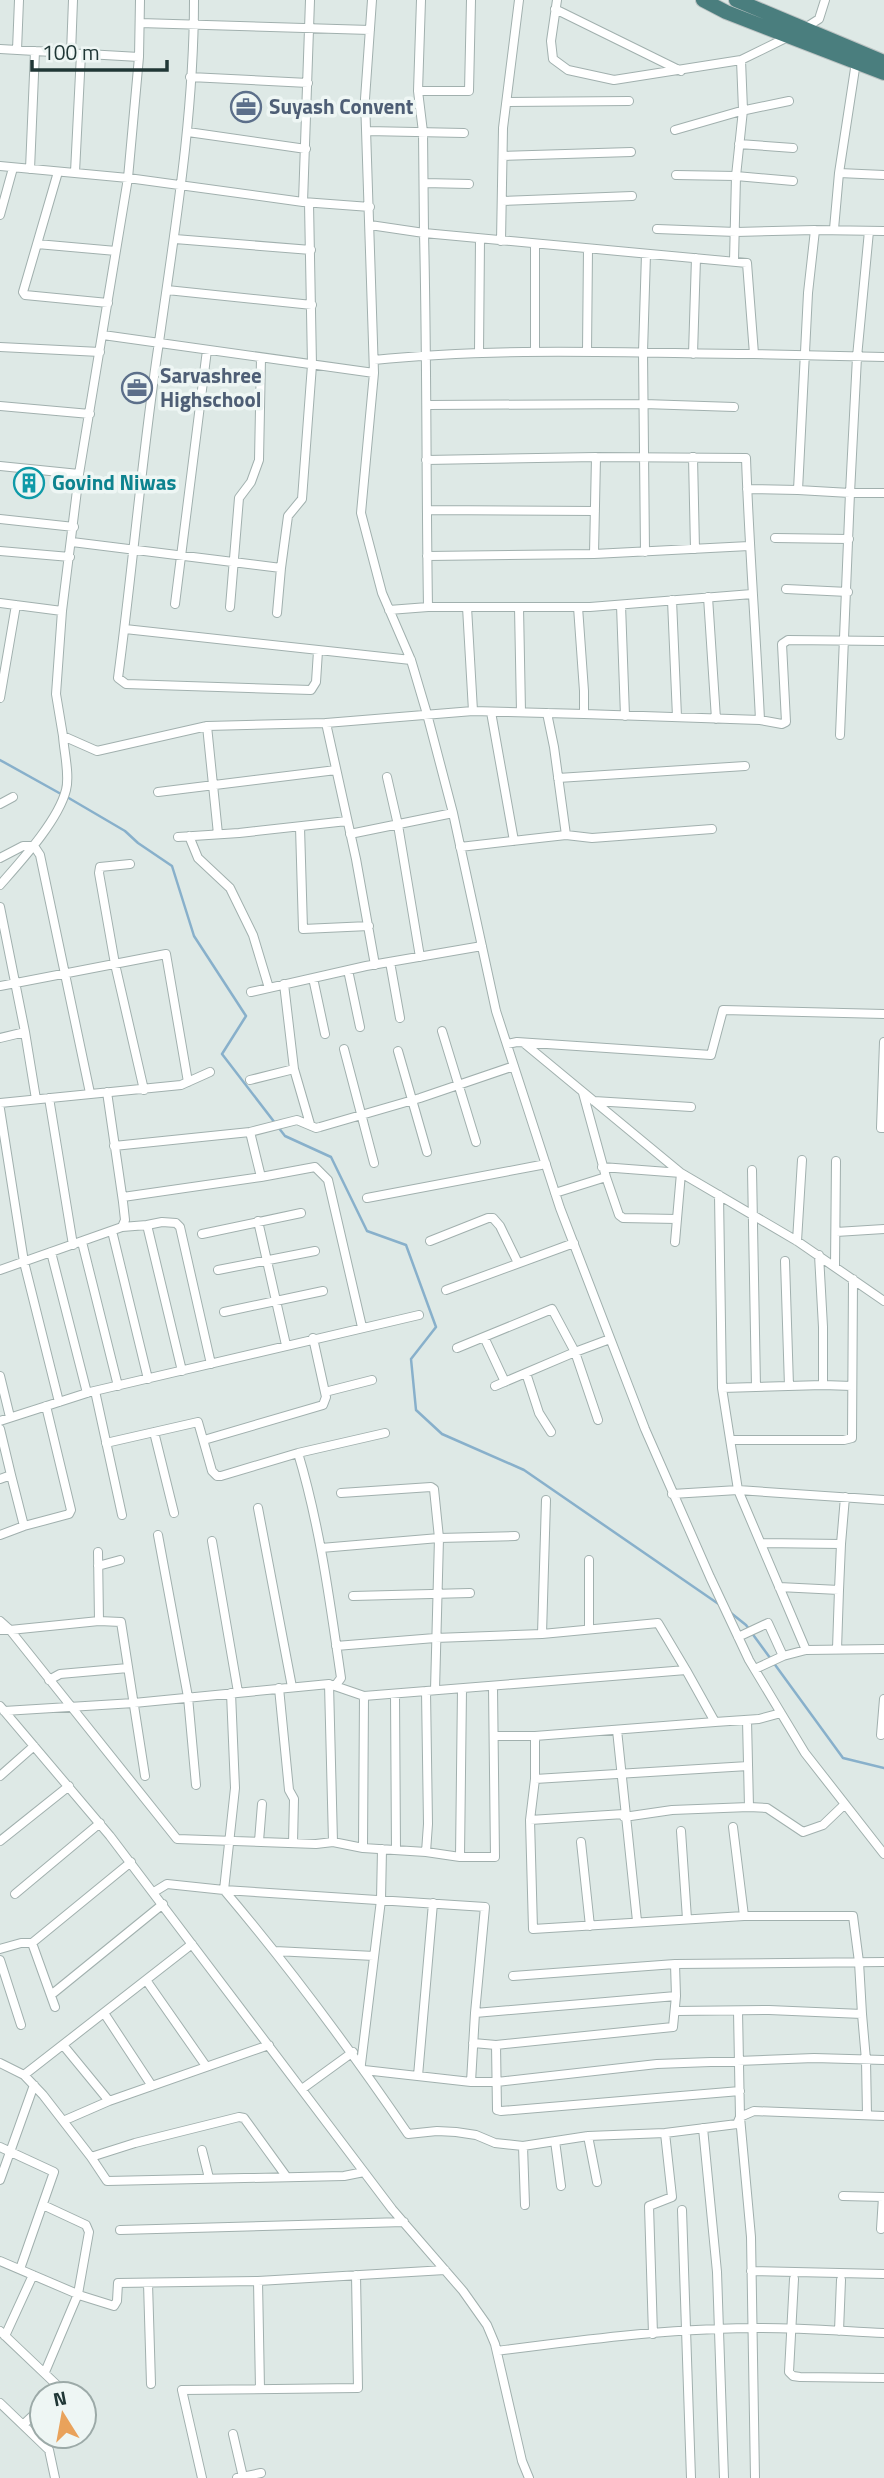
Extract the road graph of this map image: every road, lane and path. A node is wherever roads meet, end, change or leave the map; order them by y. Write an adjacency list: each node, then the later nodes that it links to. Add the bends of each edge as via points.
1 (19, 0): 20 (street)
2 (73, 0): 22 (street)
3 (140, 0): 14 (street)
4 (194, 0): 15 (street)
5 (310, 0): 16 (street)
6 (372, 0): 17 (street)
7 (421, 0): 32 (street)
8 (471, 0): 32 (street, via 469,92)
9 (520, 0): 35 (street)
10 (703, 0): 18 (highway, via 726,12)
11 (736, 0): 18 (highway)
12 (825, 0): 18 (street, via 819,19)
13 (556, 4): 28 (street); 28 (street, via 553,59 568,70 614,80)
14 (140, 23): 15 (street); 24 (street)
15 (194, 24): 16 (street); 30 (street)
16 (309, 27): 17 (street); 31 (street)
17 (370, 30): 38 (street)
18 (797, 32): 25 (street); 26 (highway); 27 (highway)
19 (0, 50): 20 (street)
20 (17, 50): 21 (street)
21 (35, 51): 22 (street); 49 (street)
22 (71, 53): 23 (street)
23 (81, 54): 24 (street); 51 (street)
24 (139, 57): 56 (street)
25 (741, 61): 28 (street); 36 (street)
26 (856, 62): 29 (highway); 52 (street)
27 (884, 62)
28 (681, 71)
29 (884, 73)
30 (190, 77): 31 (street); 39 (street)
31 (308, 83): 44 (street)
32 (418, 91): 40 (street)
33 (629, 101): 35 (street)
34 (789, 101): 36 (street)
35 (507, 102): 46 (street)
36 (743, 110): 37 (street); 42 (street)
37 (675, 130)
38 (367, 131): 40 (street); 64 (street)
39 (188, 132): 44 (street); 60 (street)
40 (423, 132): 41 (street); 58 (street)
41 (464, 133)
42 (739, 144): 43 (street); 55 (street)
43 (793, 148)
44 (306, 149): 63 (street)
45 (631, 152): 46 (street)
46 (503, 156): 62 (street)
47 (0, 166): 48 (street)
48 (13, 167): 49 (street); 65 (street)
49 (30, 169): 50 (street)
50 (58, 172): 51 (street); 77 (street)
51 (75, 172): 56 (street)
52 (839, 173): 54 (street); 68 (street)
53 (676, 175): 55 (street)
54 (884, 175)
55 (736, 176): 57 (street); 71 (street)
56 (128, 178): 60 (street); 81 (street)
57 (793, 181)
58 (424, 183): 59 (street); 73 (street)
59 (469, 184)
60 (182, 186): 63 (street); 74 (street)
61 (632, 196): 62 (street)
62 (502, 201): 76 (street)
63 (306, 202): 64 (street); 80 (street)
64 (370, 207): 66 (street)
65 (0, 215)
66 (370, 225): 73 (street); 104 (street)
67 (657, 229): 71 (street)
68 (834, 229): 69 (street); 70 (street)
69 (814, 230): 71 (street); 100 (street)
70 (869, 231): 72 (street); 101 (street)
71 (736, 232): 84 (street)
72 (884, 232)
73 (424, 233): 75 (street); 98 (street)
74 (175, 239): 80 (street); 85 (street)
75 (480, 239): 76 (street); 96 (street)
76 (501, 240): 78 (street)
77 (37, 244): 81 (street); 86 (street, via 25,295)
78 (536, 244): 79 (street); 93 (street)
79 (588, 249): 82 (street); 94 (street)
80 (311, 250): 87 (street)
81 (116, 251): 86 (street)
82 (646, 254): 83 (street); 95 (street)
83 (696, 258): 84 (street); 97 (street)
84 (734, 261): 99 (street, via 747,262)
85 (167, 290): 87 (street); 89 (street)
86 (108, 303): 88 (street)
87 (312, 305): 105 (street)
88 (103, 335): 89 (street); 92 (street)
89 (158, 343): 91 (street); 131 (street)
90 (0, 347): 92 (street)
91 (207, 350): 103 (street); 135 (street)
92 (100, 352): 111 (street)
93 (535, 352): 94 (street); 96 (street)
94 (587, 352): 95 (street)
95 (643, 352): 97 (street); 107 (street)
96 (479, 353): 98 (street)
97 (693, 354): 99 (street)
98 (427, 355): 104 (street); 108 (street)
99 (754, 355): 100 (street)
100 (806, 355): 101 (street); 119 (street)
101 (857, 356): 102 (street); 120 (street)
102 (884, 357)
103 (261, 358): 105 (street); 138 (street, via 259,460 239,498)
104 (374, 360): 106 (street)
105 (312, 365): 106 (street); 139 (street, via 302,499 288,516)
106 (374, 373): 154 (street, via 361,513)
107 (644, 404): 108 (street); 110 (street); 113 (street)
108 (428, 405): 115 (street)
109 (0, 407): 111 (street)
110 (734, 407)
111 (90, 414): 117 (street)
112 (596, 457): 113 (street); 115 (street); 123 (street)
113 (645, 457): 114 (street); 133 (street)
114 (693, 457): 118 (street, via 746,458); 130 (street)
115 (426, 460): 122 (street)
116 (0, 466): 117 (street)
117 (79, 474): 125 (street)
118 (747, 489): 119 (street); 129 (street)
119 (798, 490): 120 (street)
120 (850, 493): 121 (street); 127 (street)
121 (884, 493)
122 (427, 510): 123 (street); 136 (street)
123 (595, 511): 134 (street)
124 (0, 519): 125 (street)
125 (74, 527): 128 (street)
126 (775, 538): 127 (street)
127 (849, 539): 141 (street)
128 (72, 542): 131 (street); 137 (street)
129 (749, 546): 130 (street); 142 (street)
130 (695, 549): 133 (street)
131 (135, 550): 135 (street); 157 (street)
132 (0, 551): 137 (street)
133 (645, 552): 134 (street)
134 (594, 554): 136 (street)
135 (183, 556): 138 (street); 146 (street)
136 (427, 556): 150 (street)
137 (70, 557): 155 (street)
138 (233, 562): 139 (street); 149 (street)
139 (281, 568): 156 (street)
140 (786, 589): 141 (street)
141 (848, 592): 158 (street)
142 (752, 594): 143 (street); 172 (street)
143 (708, 597): 144 (street); 171 (street)
144 (672, 600): 148 (street); 170 (street)
145 (0, 603): 147 (street)
146 (176, 604)
147 (16, 605): 155 (street); 162 (street)
148 (621, 605): 153 (street); 169 (street)
149 (230, 607)
150 (428, 607): 151 (street); 154 (street)
151 (467, 607): 152 (street); 163 (street)
152 (519, 607): 153 (street); 165 (street)
153 (578, 607): 168 (street)
154 (389, 610): 161 (street)
155 (62, 611): 176 (street, via 56,694)
156 (277, 613)
157 (125, 629): 160 (street); 160 (street, via 118,678 126,684 311,690 316,682)
158 (844, 640): 159 (street); 172 (street, via 788,640 782,644 786,722); 175 (street)
159 (884, 641)
160 (318, 651): 161 (street)
161 (411, 660): 167 (street)
162 (0, 698)
163 (473, 711): 164 (street); 167 (street)
164 (491, 712): 165 (street); 195 (street)
165 (521, 712): 166 (street)
166 (547, 713): 168 (street); 180 (street)
167 (427, 714): 173 (street); 185 (street)
168 (584, 714): 169 (street)
169 (625, 716): 170 (street)
170 (677, 718): 171 (street)
171 (716, 719): 172 (street)
172 (760, 720)
173 (326, 723): 174 (street); 178 (street)
174 (207, 726): 176 (street, via 97,751); 181 (street)
175 (840, 735)
176 (63, 736): 196 (street, via 66,788)
177 (745, 766): 180 (street)
178 (337, 770): 181 (street); 186 (street)
179 (387, 777): 187 (street)
180 (558, 778): 192 (street)
181 (215, 785): 182 (street); 190 (street)
182 (158, 792)
183 (13, 797): 184 (street)
184 (0, 804)
185 (453, 813): 187 (street); 197 (street)
186 (347, 821): 188 (street); 191 (street)
187 (398, 825): 191 (street); 204 (street)
188 (300, 827): 190 (street); 202 (street, via 303,929)
189 (712, 829): 192 (street, via 592,838)
190 (218, 834): 193 (street)
191 (350, 834): 202 (street)
192 (566, 835): 195 (street)
193 (189, 836): 194 (street); 214 (street, via 198,858 230,888 253,934)
194 (178, 837)
195 (514, 841): 197 (street)
196 (34, 846): 198 (street, via 23,846); 200 (street); 209 (street, via 40,855)
197 (460, 847): 203 (street)
198 (0, 858)
199 (130, 864): 206 (street, via 100,867 99,873)
200 (0, 885)
201 (0, 907): 211 (street)
202 (369, 926): 207 (street)
203 (482, 946): 204 (street); 224 (street)
204 (420, 957): 205 (street)
205 (390, 962): 207 (street); 217 (street)
206 (115, 964): 209 (street); 232 (street, via 166,954); 234 (street)
207 (375, 965): 208 (street)
208 (348, 970): 210 (street); 218 (street)
209 (64, 974): 211 (street); 236 (street)
210 (313, 978): 212 (street); 221 (street)
211 (16, 983): 213 (street); 220 (street)
212 (284, 984): 214 (street); 229 (street)
213 (0, 986)
214 (270, 988): 215 (street)
215 (251, 992)
216 (884, 1014): 225 (street, via 723,1010 711,1055)
217 (400, 1018)
218 (360, 1027)
219 (442, 1031): 233 (street)
220 (25, 1032): 222 (street); 239 (street)
221 (325, 1034)
222 (0, 1038)
223 (884, 1042): 247 (street)
224 (507, 1044): 225 (street); 228 (street)
225 (525, 1044): 237 (street)
226 (344, 1049): 245 (street)
227 (398, 1051): 240 (street)
228 (514, 1066): 233 (street); 255 (street)
229 (294, 1069): 231 (street); 246 (street)
230 (210, 1072): 232 (street)
231 (250, 1080)
232 (188, 1082): 234 (street)
233 (460, 1084): 240 (street); 249 (street)
234 (144, 1090): 235 (street)
235 (107, 1092): 236 (street); 250 (street)
236 (90, 1093): 238 (street)
237 (583, 1093): 241 (street); 256 (street)
238 (49, 1098): 239 (street); 280 (street)
239 (36, 1099): 242 (street)
240 (414, 1100): 245 (street); 251 (street)
241 (594, 1101): 243 (street); 258 (street)
242 (0, 1103)
243 (691, 1107)
244 (0, 1109): 285 (street)
245 (362, 1115): 246 (street, via 320,1127); 254 (street)
246 (310, 1124): 248 (street, via 297,1120)
247 (884, 1128)
248 (250, 1132): 250 (street); 259 (street)
249 (476, 1142)
250 (114, 1146): 263 (street)
251 (427, 1152)
252 (802, 1160): 276 (street)
253 (836, 1161): 273 (street)
254 (374, 1163)
255 (546, 1164): 261 (street); 264 (street)
256 (602, 1167): 258 (street); 260 (street)
257 (752, 1170): 266 (street)
258 (681, 1173): 262 (street); 267 (street)
259 (261, 1177): 263 (street); 298 (street, via 315,1167 328,1180)
260 (606, 1177): 261 (street); 267 (street, via 622,1218)
261 (555, 1193): 279 (street)
262 (719, 1195): 266 (street); 318 (street)
263 (123, 1197): 270 (street)
264 (367, 1198)
265 (301, 1213): 268 (street)
266 (753, 1216): 276 (street); 317 (street)
267 (677, 1219): 278 (street)
268 (258, 1221): 274 (street); 286 (street)
269 (147, 1225): 270 (street); 305 (street, via 169,1222 180,1227); 306 (street)
270 (122, 1227): 272 (street)
271 (884, 1229): 273 (street)
272 (112, 1231): 277 (street); 309 (street)
273 (836, 1232): 288 (street)
274 (202, 1234)
275 (430, 1241): 287 (street, via 493,1218)
276 (797, 1241): 283 (street)
277 (82, 1242): 280 (street); 313 (street)
278 (675, 1242)
279 (574, 1243): 287 (street); 301 (street)
280 (73, 1245): 282 (street)
281 (315, 1251): 286 (street)
282 (51, 1252): 285 (street); 319 (street)
283 (819, 1255): 288 (street); 312 (street)
284 (785, 1261): 315 (street)
285 (24, 1262): 289 (street); 321 (street)
286 (268, 1262): 290 (street); 295 (street)
287 (517, 1264): 292 (street)
288 (835, 1266): 291 (street)
289 (0, 1270)
290 (218, 1270)
291 (853, 1279): 294 (street); 316 (street)
292 (446, 1290)
293 (323, 1291): 295 (street)
294 (884, 1301)
295 (276, 1302): 296 (street); 302 (street)
296 (224, 1312)
297 (419, 1315): 298 (street)
298 (362, 1327): 300 (street)
299 (484, 1337): 303 (street); 304 (street, via 552,1309); 311 (street)
300 (313, 1338): 302 (street); 320 (street)
301 (610, 1339): 304 (street); 338 (street)
302 (286, 1345): 305 (street)
303 (457, 1348)
304 (575, 1352): 307 (street); 324 (street)
305 (211, 1364): 306 (street)
306 (182, 1371): 309 (street)
307 (526, 1373): 311 (street); 328 (street, via 539,1413)
308 (0, 1377): 323 (street)
309 (148, 1379): 313 (street)
310 (372, 1380): 320 (street)
311 (505, 1382): 314 (street)
312 (823, 1385): 315 (street); 316 (street)
313 (118, 1386): 319 (street)
314 (495, 1386)
315 (789, 1386): 317 (street)
316 (852, 1386): 331 (street, via 852,1437)
317 (756, 1387): 318 (street)
318 (722, 1388): 331 (street)
319 (91, 1392): 321 (street); 332 (street)
320 (325, 1392): 330 (street, via 319,1408)
321 (59, 1402): 322 (street)
322 (46, 1406): 323 (street); 345 (street, via 71,1510)
323 (10, 1417): 325 (street)
324 (598, 1420)
325 (0, 1421)
326 (0, 1429): 334 (street)
327 (154, 1432): 330 (street, via 195,1421); 332 (street); 343 (street)
328 (551, 1432)
329 (385, 1433): 333 (street)
330 (204, 1440): 333 (street, via 217,1476)
331 (732, 1440): 336 (street)
332 (106, 1443): 344 (street)
333 (298, 1453): 353 (street)
334 (11, 1475): 335 (street); 345 (street)
335 (0, 1479)
336 (738, 1490): 338 (street); 339 (street); 351 (street)
337 (341, 1493): 349 (street, via 430,1487 435,1491)
338 (673, 1494): 368 (street)
339 (845, 1497): 341 (street); 352 (street)
340 (546, 1500): 367 (street)
341 (884, 1500)
342 (258, 1508): 380 (street)
343 (174, 1513)
344 (122, 1515)
345 (24, 1526): 346 (street)
346 (0, 1535)
347 (158, 1535): 388 (street)
348 (515, 1536): 349 (street)
349 (439, 1538): 353 (street); 360 (street)
350 (212, 1541): 385 (street)
351 (761, 1543): 352 (street); 358 (street)
352 (841, 1544): 359 (street)
353 (321, 1548): 370 (street)
354 (97, 1552): 357 (street)
355 (120, 1560): 357 (street)
356 (589, 1560): 365 (street)
357 (98, 1566): 364 (street)
358 (779, 1587): 359 (street); 373 (street)
359 (839, 1590): 371 (street)
360 (438, 1593): 361 (street); 362 (street); 369 (street)
361 (470, 1593)
362 (353, 1596)
363 (0, 1621): 366 (street)
364 (99, 1621): 366 (street); 375 (street, via 121,1622)
365 (589, 1629): 367 (street); 377 (street, via 658,1623)
366 (5, 1630): 378 (street)
367 (542, 1634): 369 (street)
368 (742, 1635): 374 (street, via 768,1623); 376 (street)
369 (435, 1638): 370 (street); 384 (street)
370 (336, 1646): 379 (street, via 341,1678)
371 (837, 1649): 372 (street); 373 (street)
372 (884, 1649)
373 (806, 1650): 374 (street)
374 (780, 1657): 376 (street)
375 (128, 1668): 378 (street); 390 (street)
376 (755, 1669): 393 (street)
377 (686, 1670): 381 (street); 395 (street)
378 (49, 1680): 391 (street)
379 (332, 1685): 380 (street); 387 (street); 419 (street)
380 (292, 1687): 382 (street)
381 (493, 1687): 383 (street); 398 (street)
382 (279, 1688): 385 (street); 421 (street, via 289,1790 294,1799)
383 (461, 1689): 384 (street); 427 (street)
384 (430, 1691): 386 (street); 425 (street)
385 (234, 1693): 388 (street); 416 (street, via 235,1788)
386 (395, 1693): 387 (street); 424 (street)
387 (363, 1696): 422 (street)
388 (188, 1697): 390 (street); 406 (street)
389 (884, 1699): 397 (street)
390 (134, 1703): 391 (street); 404 (street)
391 (70, 1706): 392 (street); 416 (street, via 177,1839)
392 (2, 1708): 400 (street)
393 (781, 1713): 394 (street); 409 (street)
394 (747, 1720): 395 (street); 401 (street)
395 (715, 1722): 396 (street)
396 (617, 1730): 399 (street); 402 (street)
397 (881, 1735)
398 (494, 1736): 399 (street); 427 (street, via 495,1857)
399 (535, 1736): 405 (street)
400 (34, 1746): 403 (street); 407 (street)
401 (748, 1766): 402 (street); 410 (street)
402 (621, 1775): 405 (street); 411 (street)
403 (0, 1776)
404 (145, 1776)
405 (535, 1779): 412 (street)
406 (196, 1785)
407 (69, 1786): 413 (street); 417 (street)
408 (262, 1804): 418 (street)
409 (845, 1804): 410 (street, via 822,1825 803,1832 767,1808); 426 (street)
410 (749, 1807): 411 (street)
411 (624, 1816): 412 (street); 437 (street)
412 (530, 1820): 438 (street, via 533,1928)
413 (100, 1823): 428 (street); 431 (street)
414 (733, 1827): 435 (street)
415 (681, 1830): 436 (street)
416 (228, 1840): 418 (street); 429 (street)
417 (0, 1841)
418 (259, 1841): 421 (street)
419 (333, 1842): 421 (street); 422 (street)
420 (581, 1842): 438 (street)
421 (293, 1843)
422 (363, 1848): 423 (street)
423 (382, 1849): 424 (street); 432 (street)
424 (396, 1850): 425 (street)
425 (426, 1852): 427 (street)
426 (884, 1854)
427 (460, 1857)
428 (131, 1862): 430 (street); 439 (street)
429 (224, 1890): 430 (street, via 167,1884); 432 (street); 442 (street)
430 (154, 1892): 434 (street)
431 (15, 1894)
432 (381, 1900): 433 (street); 443 (street)
433 (433, 1903): 456 (street, via 485,1907); 471 (street)
434 (163, 1905): 440 (street); 450 (street)
435 (744, 1916): 436 (street); 445 (street, via 853,1916)
436 (687, 1919): 437 (street)
437 (637, 1921): 438 (street)
438 (590, 1926)
439 (32, 1943): 441 (street); 450 (street)
440 (192, 1944): 449 (street); 461 (street)
441 (0, 1950)
442 (275, 1951): 443 (street); 463 (street)
443 (374, 1956): 469 (street)
444 (0, 1960): 458 (street)
445 (859, 1962): 446 (street); 447 (street); 457 (street)
446 (884, 1962)
447 (675, 1964): 448 (street); 451 (street)
448 (513, 1976)
449 (146, 1980): 455 (street); 468 (street)
450 (51, 1995): 452 (street)
451 (676, 1996): 453 (street); 456 (street)
452 (55, 2007)
453 (676, 2011): 454 (street); 462 (street, via 673,2027)
454 (738, 2011): 457 (street); 464 (street)
455 (104, 2012): 460 (street); 475 (street)
456 (475, 2013): 459 (street)
457 (862, 2014): 465 (street)
458 (21, 2025)
459 (473, 2043): 462 (street); 472 (street)
460 (63, 2045): 470 (street); 478 (street)
461 (269, 2045): 468 (street); 476 (street)
462 (496, 2045): 473 (street)
463 (353, 2052): 469 (street); 476 (street)
464 (740, 2060): 465 (street); 473 (street, via 630,2066); 477 (street)
465 (866, 2060): 466 (street); 479 (street)
466 (884, 2060)
467 (0, 2063): 470 (street)
468 (206, 2066): 475 (street)
469 (362, 2067): 471 (street); 487 (street, via 408,2134 456,2132)
470 (24, 2075): 474 (street)
471 (418, 2076): 472 (street)
472 (471, 2082): 473 (street)
473 (497, 2082): 477 (street, via 497,2110)
474 (34, 2085): 482 (street); 490 (street)
475 (152, 2086): 478 (street)
476 (302, 2089): 492 (street)
477 (740, 2091): 480 (street)
478 (109, 2101): 482 (street)
479 (867, 2115): 480 (street, via 754,2111); 481 (street)
480 (740, 2116): 483 (street, via 737,2124); 509 (street)
481 (884, 2116)
482 (63, 2121): 491 (street)
483 (703, 2128): 484 (street); 519 (street, via 718,2272)
484 (665, 2133): 485 (street); 525 (street, via 672,2197 649,2206)
485 (588, 2136): 486 (street); 496 (street)
486 (555, 2141): 487 (street); 497 (street)
487 (523, 2146): 501 (street)
488 (0, 2147): 490 (street)
489 (202, 2150): 494 (street)
490 (11, 2151): 495 (street); 500 (street, via 54,2172)
491 (91, 2157): 493 (street, via 239,2117); 494 (street, via 107,2181)
492 (364, 2172): 493 (street); 503 (street)
493 (286, 2176): 494 (street)
494 (209, 2178)
495 (0, 2180)
496 (597, 2182)
497 (561, 2186)
498 (843, 2196): 499 (street)
499 (883, 2197): 504 (street)
500 (43, 2204): 507 (street); 517 (street, via 88,2228)
501 (525, 2205)
502 (682, 2210): 521 (street)
503 (404, 2222): 505 (street); 508 (street)
504 (881, 2229)
505 (120, 2230)
506 (0, 2261): 507 (street)
507 (20, 2269): 511 (street)
508 (445, 2270): 512 (street); 526 (street, via 487,2325)
509 (751, 2271): 510 (street); 518 (street)
510 (884, 2274)
511 (33, 2275): 517 (street); 523 (street)
512 (356, 2275): 515 (street); 531 (street, via 358,2388)
513 (794, 2278): 520 (street)
514 (841, 2280): 522 (street)
515 (258, 2281): 516 (street); 531 (street)
516 (149, 2283): 517 (street, via 118,2283 114,2306); 530 (street)
517 (78, 2294): 527 (street)
518 (753, 2328): 519 (street); 520 (street); 543 (street)
519 (718, 2329): 521 (street); 542 (street)
520 (790, 2329): 522 (street); 528 (street, via 788,2368 793,2376)
521 (686, 2332): 525 (street); 541 (street)
522 (839, 2332): 524 (street)
523 (3, 2333): 527 (street)
524 (884, 2333)
525 (653, 2334): 526 (street)
526 (497, 2351): 540 (street)
527 (44, 2372): 529 (street)
528 (884, 2378)
529 (51, 2380)
530 (152, 2384)
531 (260, 2389): 539 (street, via 182,2390)
532 (1, 2405): 534 (street)
533 (28, 2420): 534 (street)
534 (24, 2424): 538 (street, via 49,2450)
535 (233, 2434): 537 (street)
536 (261, 2473): 537 (street)
537 (240, 2477)
538 (55, 2478)
539 (202, 2478)
540 (529, 2478)
541 (691, 2478)
542 (724, 2478)
543 (755, 2478)

